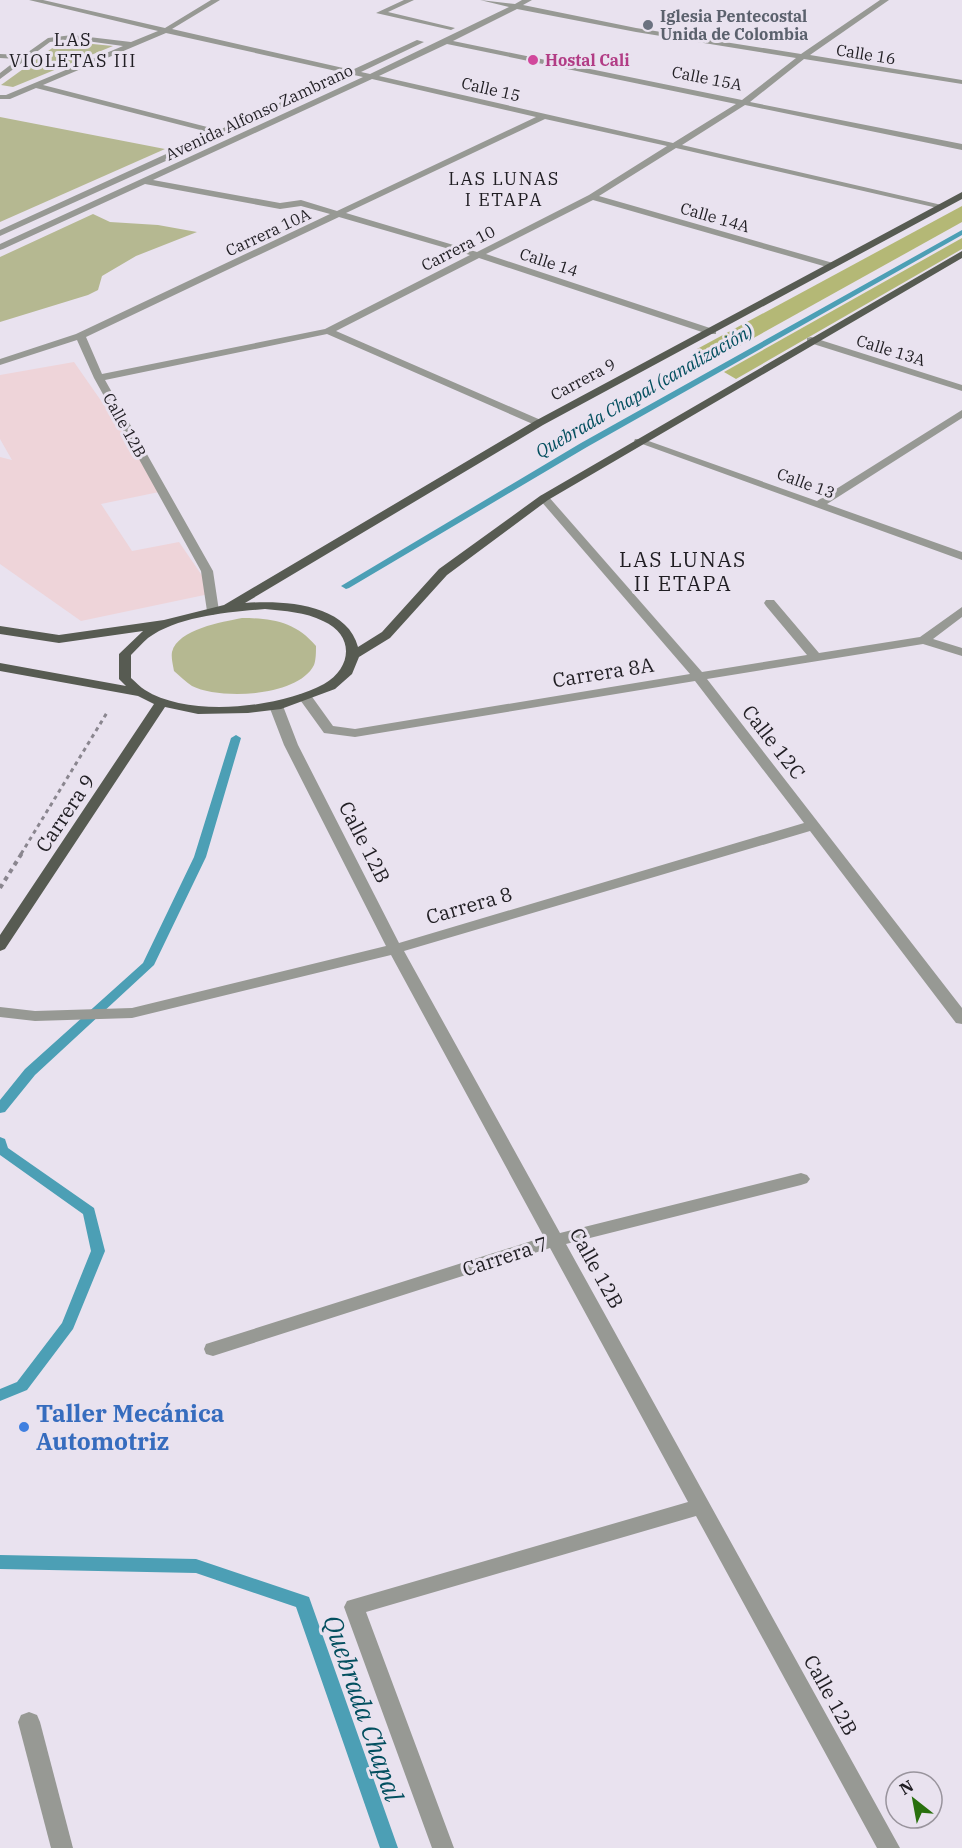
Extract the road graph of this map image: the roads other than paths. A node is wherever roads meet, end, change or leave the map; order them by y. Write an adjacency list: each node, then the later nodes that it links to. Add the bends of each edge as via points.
1 (33, 0): 9 (street, Calle 15)
2 (83, 0): 9 (street)
3 (216, 0): 11 (street)
4 (410, 0): 10 (street, via 380,13)
5 (484, 0): 8 (street, Calle 16)
6 (528, 0): 8 (street, Avenida Alfonso Zambrano)
7 (885, 0): 16 (street, Carrera 10)
8 (509, 4): 10 (street, Avenida Alfonso Zambrano); 12 (street, Avenida Alfonso Zambrano); 16 (street, Calle 16)
9 (66, 7): 11 (street, Calle 15)
10 (451, 28): 17 (street, Avenida Alfonso Zambrano)
11 (166, 30): 13 (street); 17 (street, Calle 15)
12 (446, 42): 19 (street, Avenida Alfonso Zambrano); 23 (street, Calle 15A)
13 (132, 44): 15 (street, via 72,37 48,39); 21 (street)
14 (0, 56): 15 (street)
15 (23, 57): 18 (street)
16 (802, 57): 20 (street, Calle 16); 23 (street, Carrera 10)
17 (353, 73): 19 (street, Calle 15); 25 (street, Avenida Alfonso Zambrano)
18 (0, 77)
19 (371, 77): 24 (street, Calle 15); 26 (street, Avenida Alfonso Zambrano)
20 (962, 82)
21 (35, 85): 22 (street); 25 (street)
22 (0, 97)
23 (746, 101): 27 (street, Carrera 10); 28 (street, Calle 15A)
24 (543, 116): 27 (street, Calle 15); 33 (street, Carrera 10A)
25 (221, 133): 26 (street); 34 (street, Avenida Alfonso Zambrano)
26 (240, 138): 29 (street, Avenida Alfonso Zambrano)
27 (676, 146): 31 (street, Carrera 10); 32 (street, Calle 15)
28 (962, 147)
29 (144, 181): 33 (street, Calle 14, via 280,206 301,203); 35 (street, Avenida Alfonso Zambrano)
30 (962, 195): 32 (main road, Carrera 9)
31 (592, 197): 37 (street, Carrera 10); 38 (street, Calle 14A)
32 (942, 206): 38 (main road, Carrera 9)
33 (341, 214): 37 (street, Calle 14); 41 (street, Carrera 10A)
34 (0, 233)
35 (0, 247)
36 (962, 254): 42 (main road)
37 (479, 255): 39 (street, Carrera 10); 40 (street, Calle 14)
38 (830, 265): 40 (main road, Carrera 9)
39 (328, 331): 44 (street, Carrera 10); 47 (street)
40 (712, 332): 47 (main road, Carrera 9)
41 (80, 336): 43 (street, Carrera 10A); 44 (street, Calle 12B)
42 (811, 340): 45 (street, Calle 13A); 48 (main road)
43 (0, 362)
44 (99, 378): 54 (street, Calle 12B, via 207,571)
45 (962, 388)
46 (962, 413): 50 (street)
47 (539, 423): 53 (main road, Carrera 9)
48 (639, 441): 49 (main road); 50 (street, Calle 13)
49 (544, 498): 60 (main road, via 443,572 386,635); 63 (street, Calle 12C)
50 (818, 505): 51 (street, Calle 13)
51 (962, 556)
52 (770, 603): 61 (street)
53 (228, 608): 54 (main road); 60 (main road, via 265,605 301,609 330,620 349,635)
54 (213, 610): 56 (main road)
55 (962, 611): 58 (street)
56 (164, 624): 57 (main road, via 59,639); 64 (main road, via 143,636 125,654 125,679)
57 (0, 630)
58 (924, 640): 59 (street); 61 (street, Carrera 8A)
59 (962, 652)
60 (354, 655): 65 (main road, via 347,671 330,686)
61 (815, 657): 63 (street, Carrera 8A)
62 (0, 667): 64 (main road)
63 (698, 676): 65 (street, Carrera 8A, via 355,733 329,730); 68 (street, Calle 12C)
64 (141, 693): 66 (main road)
65 (305, 697): 67 (main road)
66 (162, 702): 67 (main road, via 198,710); 69 (main road, Carrera 9)
67 (276, 705): 70 (street, Calle 12B, via 291,745)
68 (814, 825): 70 (street, Carrera 8); 72 (street, Calle 12C)
69 (0, 946)
70 (394, 949): 71 (street, Carrera 8, via 132,1012 35,1016); 74 (street, Calle 12B)
71 (0, 1012)
72 (962, 1019)
73 (801, 1179): 74 (street, Carrera 7)
74 (556, 1240): 75 (street, Carrera 7); 76 (street, Calle 12B)
75 (213, 1349)
76 (701, 1506): 79 (street, via 354,1607); 80 (street, Calle 12B)
77 (29, 1722): 78 (street)
78 (62, 1848)
79 (443, 1848)
80 (889, 1848)

